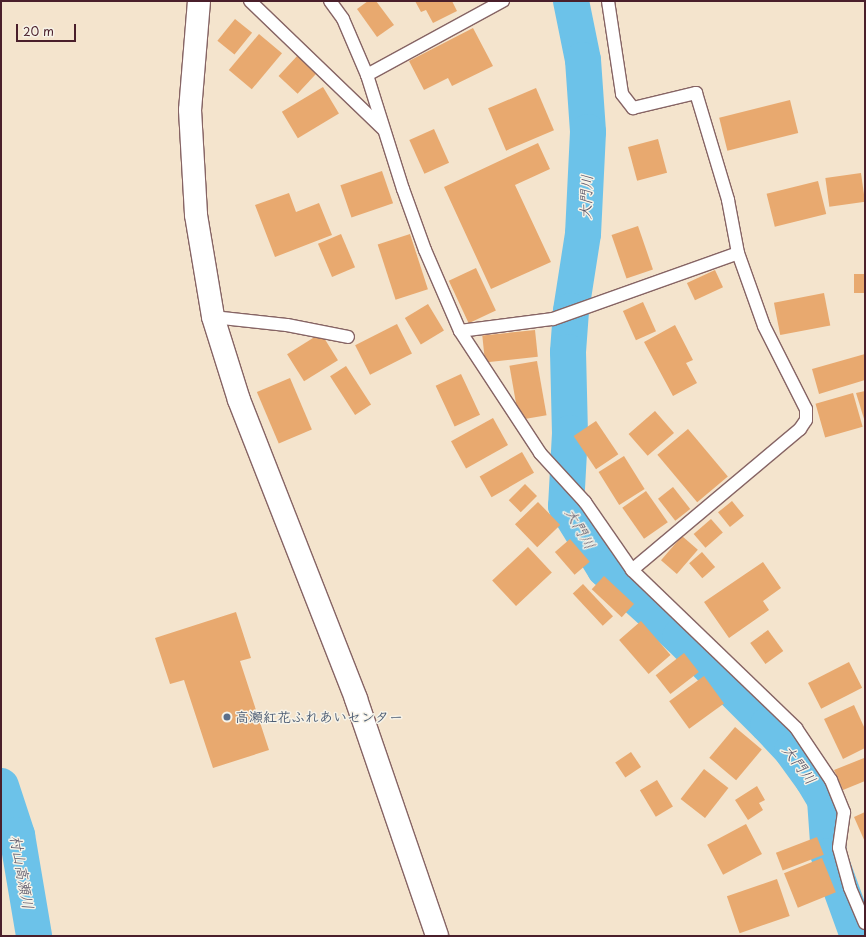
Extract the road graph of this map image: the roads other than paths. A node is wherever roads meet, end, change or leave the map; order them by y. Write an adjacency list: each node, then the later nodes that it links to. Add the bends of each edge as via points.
1 (199, 1): 9 (street, via 190,110 196,216)
2 (250, 1): 7 (lane)
3 (330, 1): 6 (lane, via 342,19)
4 (502, 1): 6 (lane)
5 (608, 1): 8 (lane, via 622,94 633,108 696,93 728,200)
6 (367, 75): 7 (lane)
7 (384, 129): 10 (lane, via 425,250)
8 (738, 253): 10 (lane, via 553,319); 12 (lane, via 764,326 806,409 806,420 800,429)
9 (213, 317): 11 (lane, via 286,324); 14 (street, via 239,400 359,706)
10 (460, 331): 12 (lane, via 514,417 550,464 585,502)
11 (348, 337)
12 (632, 570): 13 (lane, via 796,728 831,780 844,812 839,848 850,888)
13 (865, 923)
14 (437, 936)

